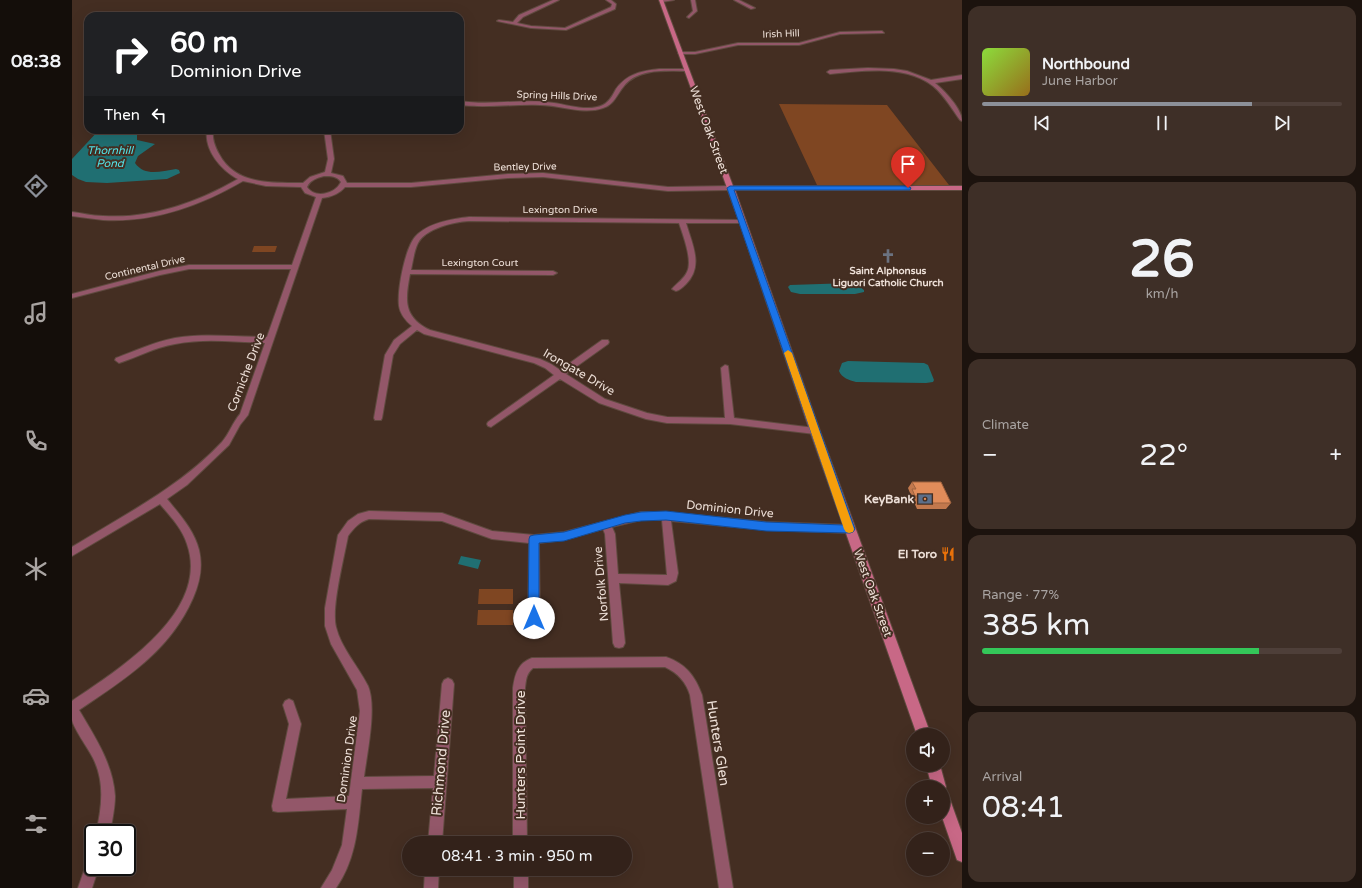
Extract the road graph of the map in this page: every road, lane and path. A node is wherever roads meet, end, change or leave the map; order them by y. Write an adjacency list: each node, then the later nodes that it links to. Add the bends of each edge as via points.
1 (557, 0): 10 (street, via 521,16)
2 (608, 0): 10 (street, via 614,4 613,8 572,28 553,29)
3 (672, 0): 6 (street)
4 (692, 0): 8 (street, via 695,11)
5 (736, 0): 7 (street)
6 (662, 1): 12 (main road, West Oak Street)
7 (752, 8)
8 (689, 17)
9 (499, 21): 10 (street)
10 (514, 24)
11 (882, 32): 12 (street, Irish Hill, via 840,33 799,44 738,44 695,53)
12 (680, 53): 13 (main road, West Oak Street)
13 (687, 70): 17 (street, Spring Hills Drive, via 644,72 630,78 619,87 610,103 600,108 540,103 486,106); 25 (main road, West Oak Street)
14 (830, 72): 16 (street, via 891,71 907,73)
15 (962, 76): 16 (street)
16 (930, 82): 18 (street, via 941,91)
17 (464, 103)
18 (962, 118)
19 (210, 134): 22 (street, via 210,142 219,162 226,170)
20 (328, 134): 21 (street, via 331,159)
21 (328, 174): 23 (street, via 315,176); 24 (street, via 341,178)
22 (242, 179): 23 (street, via 267,184); 28 (street, via 204,199 157,214 123,218)
23 (304, 185): 27 (street, via 307,192)
24 (344, 185): 25 (street, Bentley Drive, via 410,185 543,175 668,189); 27 (street, via 337,192)
25 (730, 188): 26 (main road); 30 (main road, West Oak Street)
26 (962, 188)
27 (320, 196): 31 (street, Corniche Drive)
28 (72, 214)
29 (682, 221): 30 (street, Lexington Drive); 32 (street, Lexington Drive, via 457,220 435,227 418,239 412,250); 34 (street, via 692,258 692,269 686,280)
30 (743, 221): 45 (main road, West Oak Street)
31 (296, 267): 35 (street, Continental Drive, via 189,267); 37 (street, Corniche Drive)
32 (407, 272): 33 (street, Lexington Court); 36 (street, via 403,306)
33 (553, 273)
34 (676, 289)
35 (72, 296)
36 (416, 327): 41 (street, Irongate Drive, via 450,339 537,361); 42 (street, via 397,342 389,355)
37 (271, 340): 39 (street, via 175,341); 46 (street, Corniche Drive, via 244,415 226,443 184,482)
38 (605, 342): 41 (street)
39 (119, 360)
40 (726, 368): 43 (street)
41 (559, 374): 43 (street, Irongate Drive, via 602,401 646,416 667,420); 44 (street)
42 (378, 418)
43 (730, 421): 45 (street, Irongate Drive)
44 (491, 424)
45 (815, 431): 49 (main road, West Oak Street)
46 (161, 498): 51 (street, Corniche Drive); 58 (street, via 186,529 196,558 196,572 188,599 166,636 135,664)
47 (666, 516): 48 (street, Dominion Drive, via 641,516); 49 (street, Dominion Drive, via 766,526); 52 (street, via 672,578)
48 (606, 524): 50 (street, Dominion Drive, via 564,536); 52 (street, Norfolk Drive, via 610,534)
49 (850, 529): 59 (main road, West Oak Street)
50 (534, 539): 53 (street); 61 (street, Dominion Drive, via 492,535 442,517 362,517 351,524 343,534 330,608 330,626 335,640 363,689 366,711)
51 (72, 552)
52 (613, 578): 54 (street, Norfolk Drive)
53 (534, 634)
54 (619, 643)
55 (525, 668): 66 (street, Hunters Point Drive, via 519,688); 75 (street, Hunters Glen, via 532,663 666,662 675,665 690,678 700,708 700,724)
56 (448, 684): 60 (street, Richmond Drive)
57 (289, 705): 62 (street, via 295,724 278,806)
58 (72, 708): 64 (street, via 107,775 109,808)
59 (921, 728)
60 (440, 782): 61 (street); 65 (street, Richmond Drive)
61 (356, 783): 62 (street, Dominion Drive)
62 (354, 802): 72 (street, Dominion Drive, via 349,845 337,875)
63 (950, 820): 67 (main road)
64 (105, 824)
65 (436, 836)
66 (520, 836)
67 (962, 856)
68 (89, 876): 71 (street)
69 (432, 876): 73 (street)
70 (520, 876): 74 (street)
71 (85, 888)
72 (328, 888)
73 (431, 888)
74 (521, 888)
75 (726, 888)

